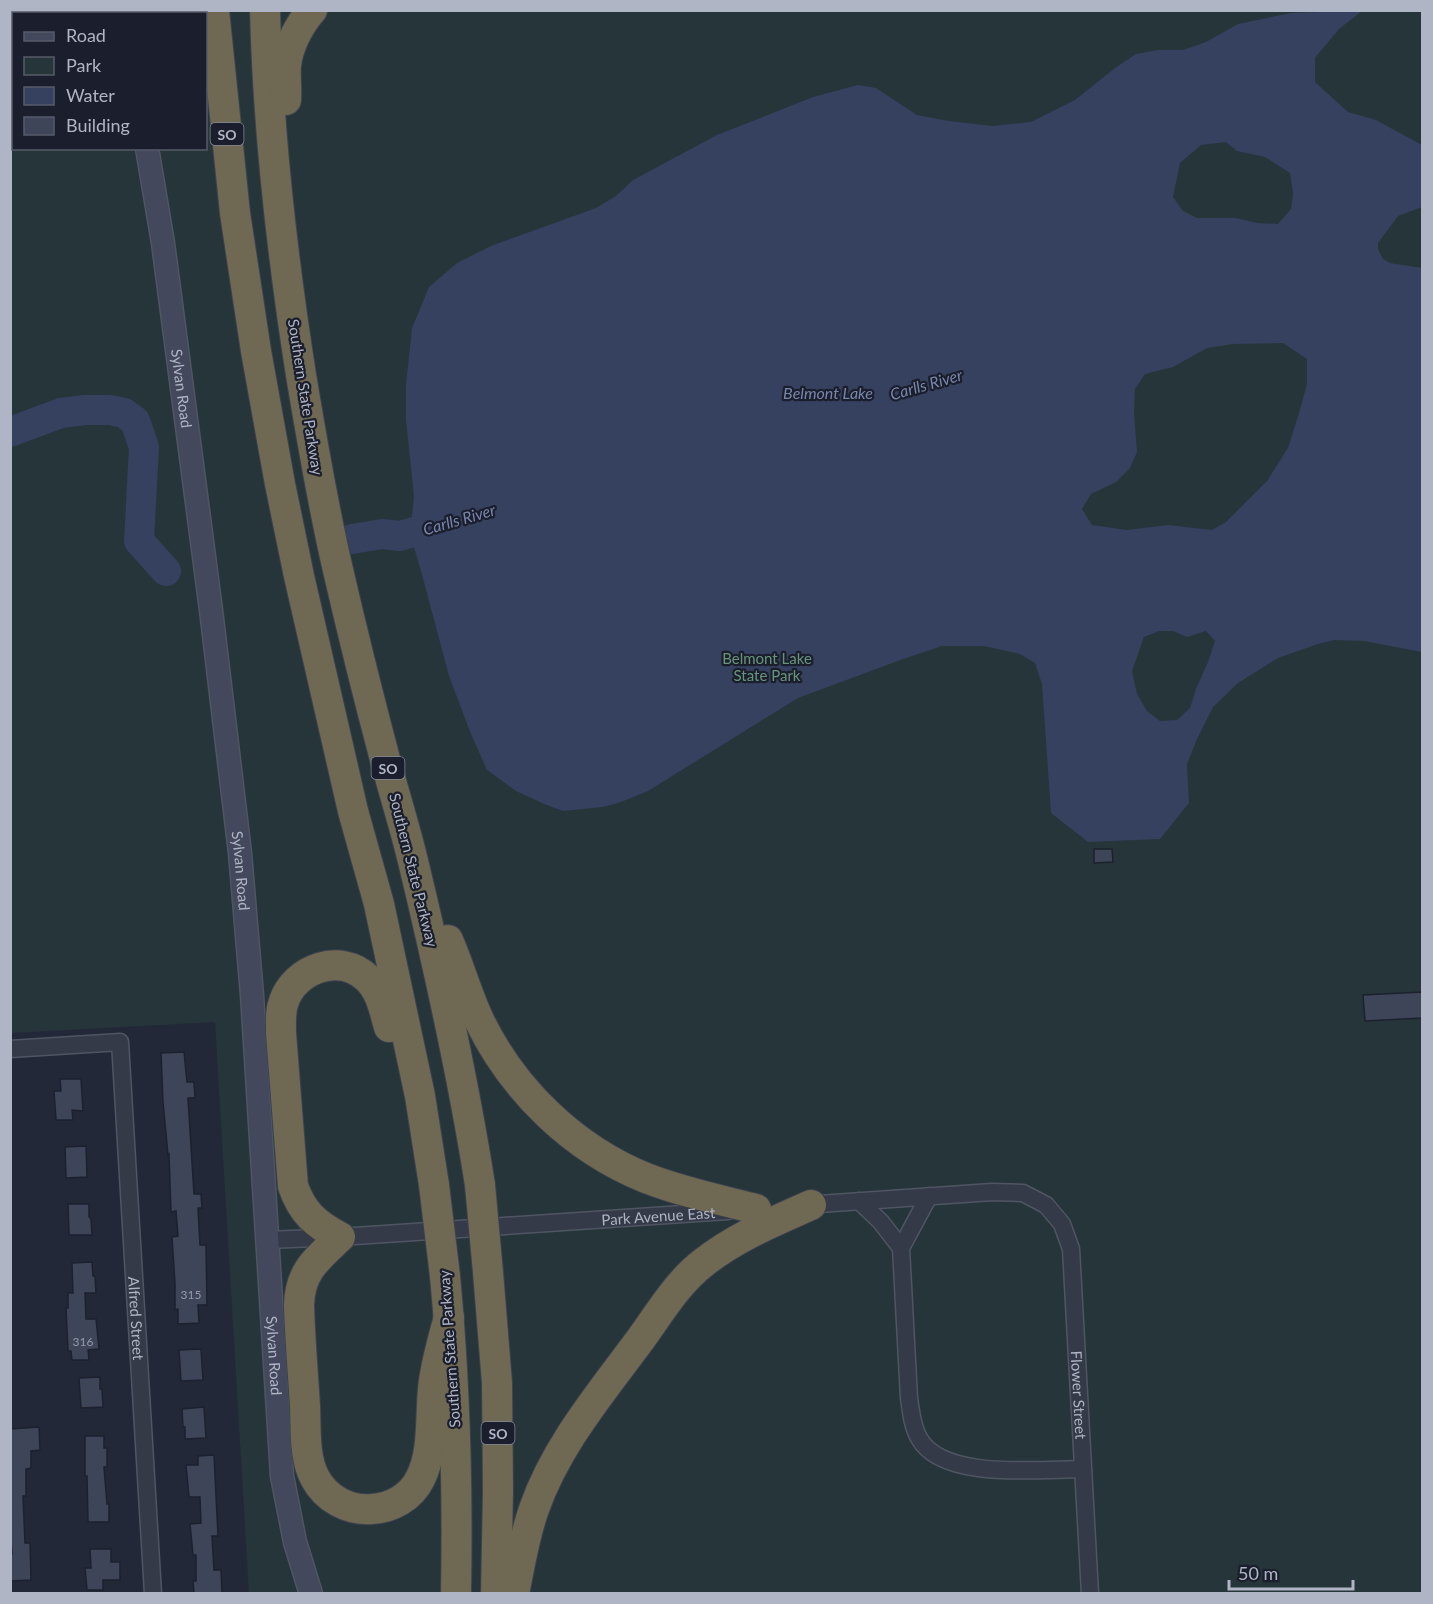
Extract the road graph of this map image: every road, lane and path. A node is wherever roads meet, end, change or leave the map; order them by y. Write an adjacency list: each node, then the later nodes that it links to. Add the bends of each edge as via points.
1 (214, 10): 7 (highway, Southern State Parkway / SO)
2 (265, 10): 6 (highway, Southern State Parkway / SO)
3 (312, 10): 6 (highway, via 294,39 286,64)
4 (207, 121): 7 (highway, via 212,158)
5 (147, 150): 17 (street, Sylvan Road, via 163,243 240,853)
6 (280, 236): 8 (highway, Southern State Parkway / SO, via 326,519)
7 (242, 258): 10 (highway, Southern State Parkway / SO, via 299,576 353,811 379,904)
8 (413, 858): 15 (highway, via 480,1022 505,1064 534,1100 576,1138 625,1168 666,1185); 24 (highway, Southern State Parkway / SO, bridge, via 447,1006 480,1185 497,1383)
9 (10, 1048): 21 (street, Alfred Street, via 120,1042)
10 (420, 1096): 16 (highway, via 390,1033 379,994 368,978 346,967 329,966 312,970 295,982 284,1000 281,1020 291,1180 309,1217); 19 (highway, Southern State Parkway / SO, bridge)
11 (929, 1196): 12 (street, Park Avenue East); 14 (street, Park Avenue East, via 1023,1193); 18 (street)
12 (860, 1201): 13 (street, Park Avenue East); 18 (street)
13 (811, 1205): 15 (street, Park Avenue East); 25 (highway, via 727,1245 700,1265 670,1298 555,1461 528,1528)
14 (1046, 1206): 20 (street, Flower Street, via 1062,1224 1071,1249)
15 (756, 1209): 16 (street, Park Avenue East)
16 (340, 1237): 17 (street, Park Avenue East); 19 (highway, via 307,1272 299,1305 307,1450 315,1479 335,1500 355,1509 387,1507 405,1497 419,1481 429,1446 433,1386)
17 (267, 1240): 22 (street, Sylvan Road, via 282,1476 295,1542)
18 (901, 1248): 20 (street, via 909,1398 915,1429 926,1448 947,1461 973,1468)
19 (448, 1317): 23 (highway, Southern State Parkway / SO, via 456,1462)
20 (1083, 1468): 26 (street, Flower Street)
21 (153, 1593)
22 (311, 1593)
23 (456, 1593)
24 (496, 1593)
25 (514, 1593)
26 (1090, 1593)

